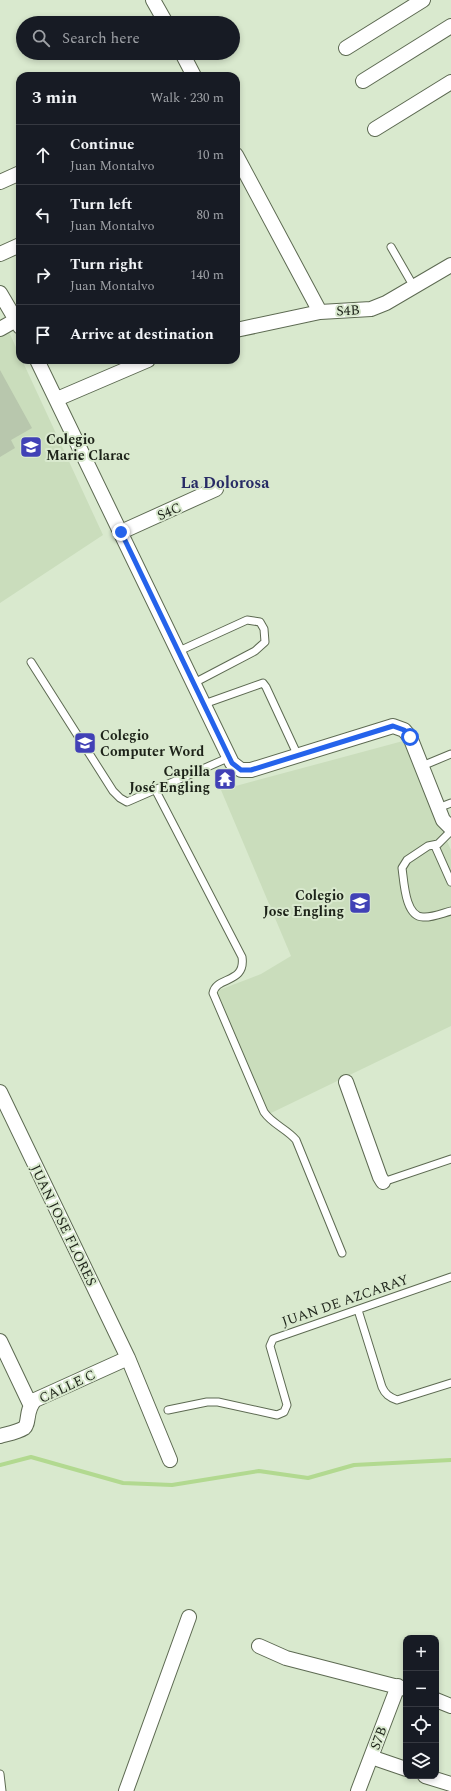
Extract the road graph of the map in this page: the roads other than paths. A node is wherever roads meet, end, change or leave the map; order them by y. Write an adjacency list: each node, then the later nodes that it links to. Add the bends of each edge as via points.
1 (153, 0): 3 (street)
2 (423, 0): 5 (street)
3 (162, 16)
4 (451, 26): 8 (street)
5 (346, 48)
6 (186, 60): 7 (street)
7 (192, 72)
8 (363, 81)
9 (451, 82): 10 (street)
10 (374, 129)
11 (240, 162): 20 (street)
12 (16, 175): 13 (street)
13 (0, 182)
14 (16, 247): 16 (street)
15 (391, 247): 18 (lane)
16 (0, 254)
17 (451, 266): 18 (street, S4B)
18 (414, 287): 20 (street, S4B, via 371,309)
19 (0, 293): 21 (street)
20 (320, 312): 24 (street, S4B)
21 (16, 321)
22 (16, 325): 23 (street)
23 (0, 329)
24 (240, 329)
25 (39, 364): 27 (street)
26 (139, 364): 27 (street)
27 (57, 399): 29 (street)
28 (216, 489): 29 (street, S4C)
29 (121, 532): 30 (street)
30 (179, 651): 32 (street); 32 (lane, via 247,620 260,622 264,629 265,642 255,651)
31 (30, 662): 38 (lane, via 113,791 127,802)
32 (194, 683): 33 (street)
33 (204, 704): 35 (lane, via 263,683); 36 (street)
34 (451, 754): 37 (lane)
35 (298, 756): 36 (street, via 251,770 241,770 232,763); 37 (street, via 393,726 404,730 410,737)
36 (230, 757): 38 (lane)
37 (422, 766): 39 (street)
38 (156, 791): 49 (lane, via 242,957 243,963 237,976 214,988 215,999 264,1112 296,1140)
39 (445, 806): 40 (street, via 443,820)
40 (451, 828)
41 (451, 832): 42 (lane)
42 (435, 846): 43 (lane); 44 (lane, via 428,846 407,860 402,868 408,906 422,918)
43 (451, 882)
44 (451, 911)
45 (346, 1082): 48 (street)
46 (0, 1092): 53 (street, JUAN JOSE FLORES)
47 (451, 1158): 48 (lane)
48 (383, 1182)
49 (342, 1253)
50 (451, 1276): 51 (lane, JUAN DE AZCARAY)
51 (358, 1310): 54 (lane, via 382,1387 391,1398 397,1400); 56 (lane, JUAN DE AZCARAY, via 273,1339 270,1346 287,1405 284,1412 277,1414 218,1402)
52 (0, 1341): 55 (street)
53 (128, 1358): 55 (street, CALLE C); 58 (street, JUAN JOSE FLORES)
54 (451, 1383)
55 (30, 1404): 57 (street, CALLE C, via 24,1428)
56 (168, 1410)
57 (0, 1436)
58 (170, 1460)
59 (190, 1617): 71 (street)
60 (259, 1646): 61 (street, via 286,1658)
61 (402, 1688): 64 (street, S7B)
62 (439, 1701): 63 (street)
63 (451, 1706)
64 (371, 1757): 65 (street); 72 (street, S7B)
65 (403, 1768)
66 (0, 1774): 67 (lane)
67 (0, 1779): 70 (lane)
68 (435, 1779): 69 (street)
69 (451, 1784)
70 (2, 1791)
71 (126, 1791)
72 (358, 1791)

